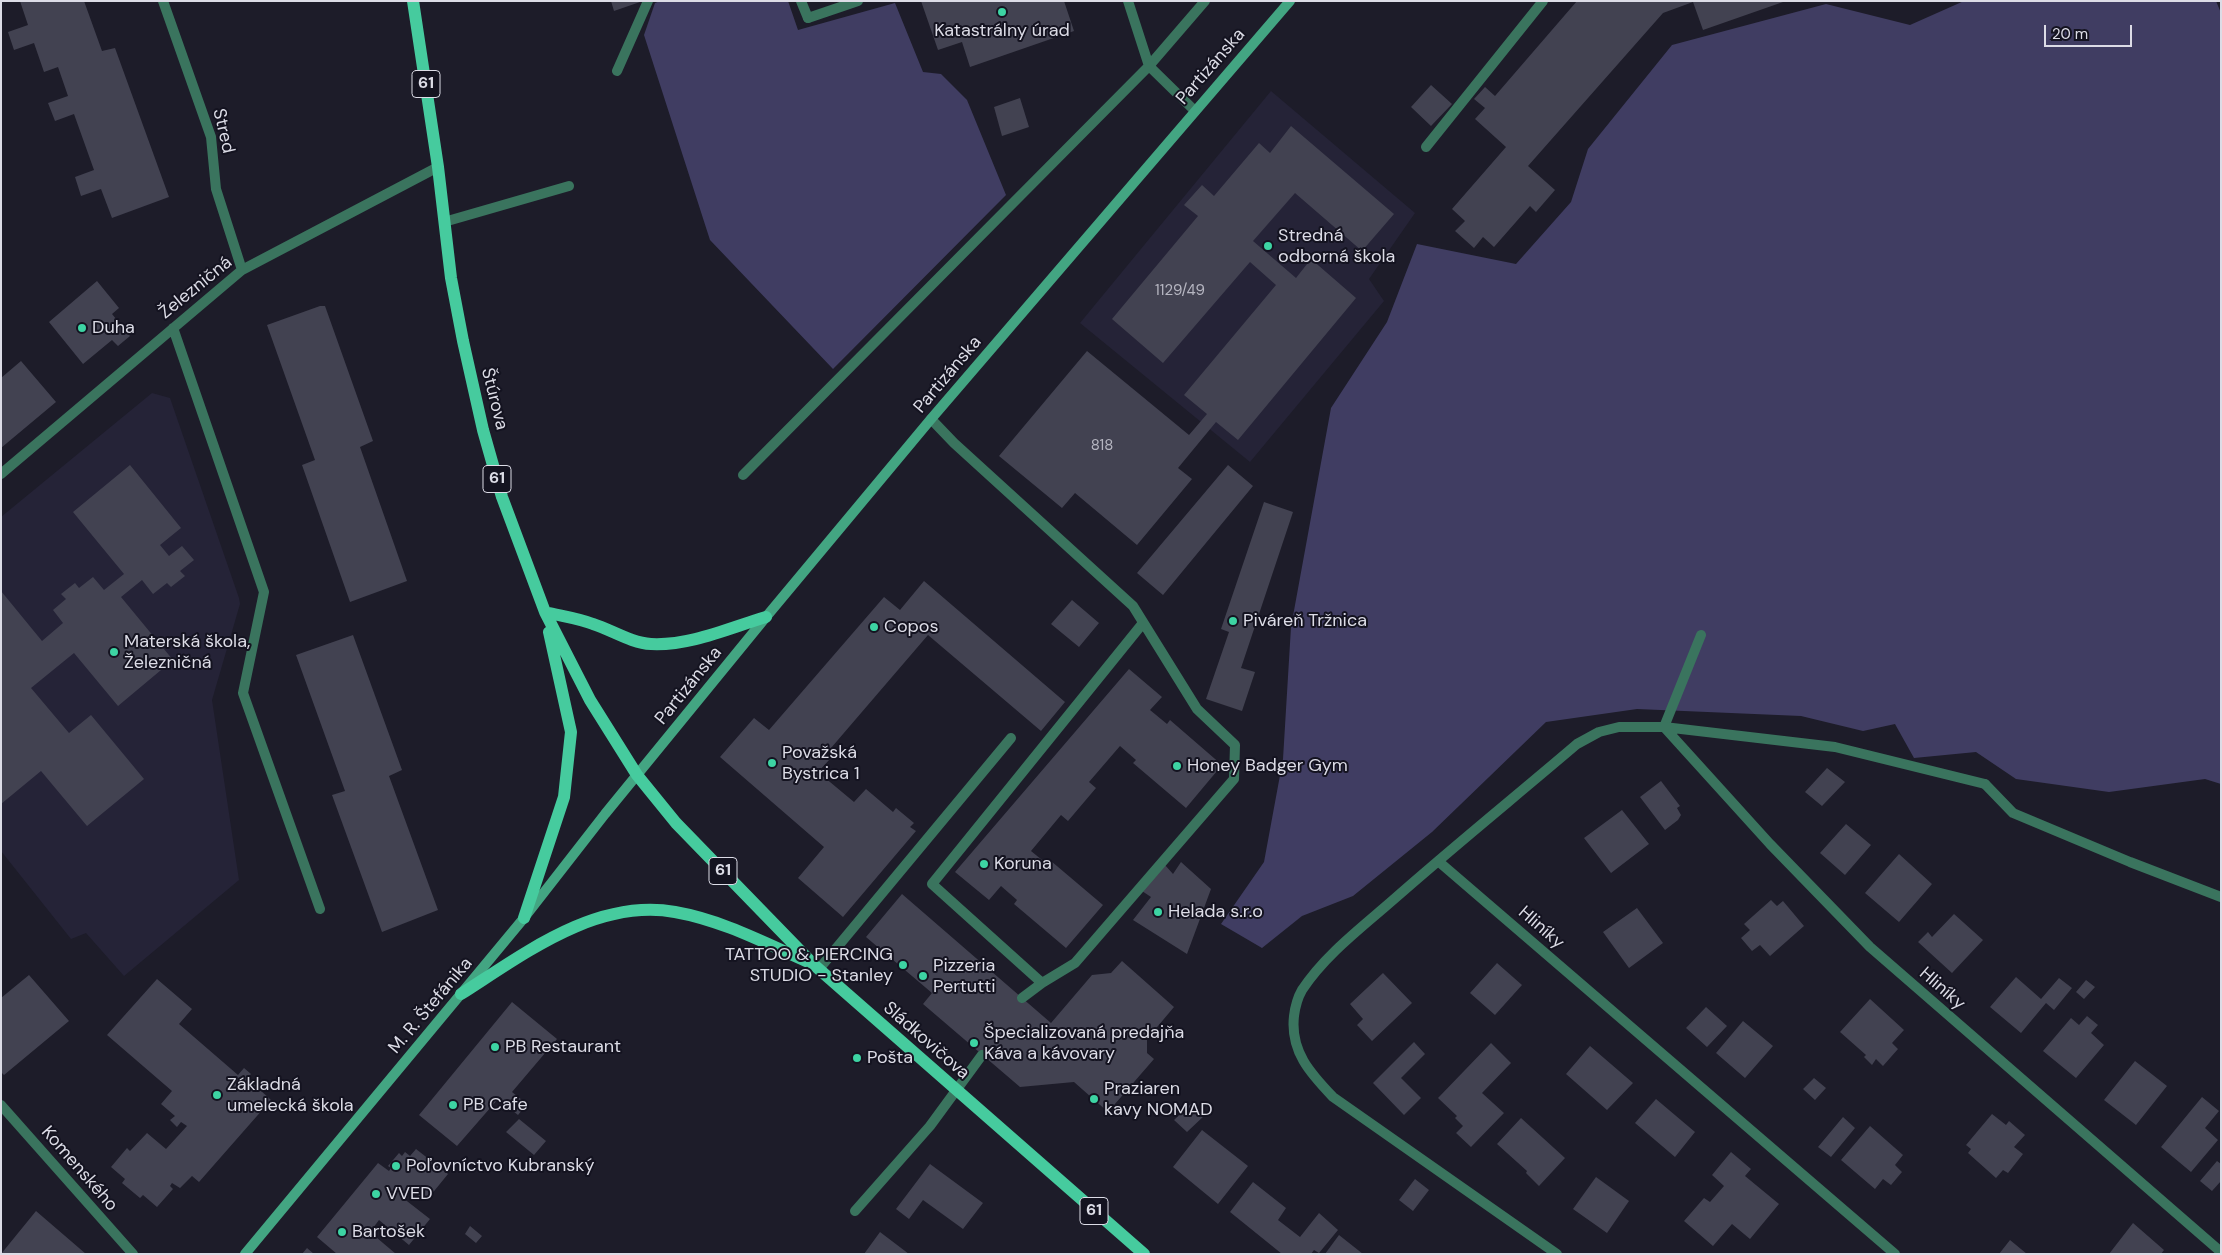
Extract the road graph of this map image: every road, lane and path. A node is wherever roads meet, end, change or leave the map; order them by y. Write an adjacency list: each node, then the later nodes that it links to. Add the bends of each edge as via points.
1 (163, 1): 17 (street, Stred, via 211,137 216,190)
2 (413, 1): 14 (main road, Štúrova / 61)
3 (648, 1): 11 (street)
4 (801, 1): 5 (street, via 808,18)
5 (858, 1)
6 (1128, 1): 10 (street)
7 (1205, 1): 10 (street)
8 (1290, 1): 12 (main road, Partizánska)
9 (1543, 1): 13 (street)
10 (1149, 66): 12 (street); 21 (street)
11 (617, 71)
12 (1195, 111): 19 (main road, Partizánska)
13 (1426, 147)
14 (438, 166): 16 (main road, Štúrova / 61); 17 (street, Železničná)
15 (568, 186): 16 (street)
16 (444, 222): 22 (main road, Štúrova / 61, via 462,341 483,430 502,497)
17 (242, 270): 18 (street, Železničná)
18 (173, 328): 20 (street, Železničná); 31 (street, via 264,592 243,693)
19 (931, 419): 23 (main road, Partizánska); 24 (street, via 1132,606)
20 (1, 474)
21 (743, 475)
22 (545, 612): 23 (main road, via 594,624 649,644 702,637); 28 (main road, Štúrova / 61, via 590,700); 32 (main road, via 571,732 564,797)
23 (766, 617): 28 (main road, Partizánska)
24 (1144, 623): 34 (street, via 1198,709 1235,745 1234,779 1075,963); 34 (street, via 932,884)
25 (1702, 635): 26 (street)
26 (1664, 727): 29 (street, via 1619,727 1599,732 1577,744); 30 (street, via 1835,747 1985,784 2012,813); 41 (street, Hliníky, via 1770,844 1870,947)
27 (1011, 738): 33 (street)
28 (637, 775): 32 (main road, M. R. Štefánika); 33 (main road, Sládkovičova / 61, via 676,823)
29 (1438, 861): 45 (street, via 1334,952 1301,992 1294,1014 1293,1036 1299,1055 1313,1077 1333,1097); 46 (street, Hliníky)
30 (2221, 897)
31 (320, 910)
32 (524, 918): 35 (main road, M. R. Štefánika)
33 (816, 967): 35 (main road, via 728,926 674,912 644,910 621,913 572,928 529,950); 38 (main road, Sládkovičova / 61)
34 (1042, 982): 36 (street)
35 (461, 994): 43 (main road, M. R. Štefánika)
36 (1022, 998)
37 (982, 1055): 38 (street)
38 (956, 1091): 40 (street, via 930,1126); 44 (main road, Sládkovičova / 61)
39 (1, 1105): 42 (street, Komenského)
40 (855, 1211)
41 (2221, 1252)
42 (132, 1254)
43 (246, 1254)
44 (1144, 1254)
45 (1557, 1254)
46 (1895, 1254)

